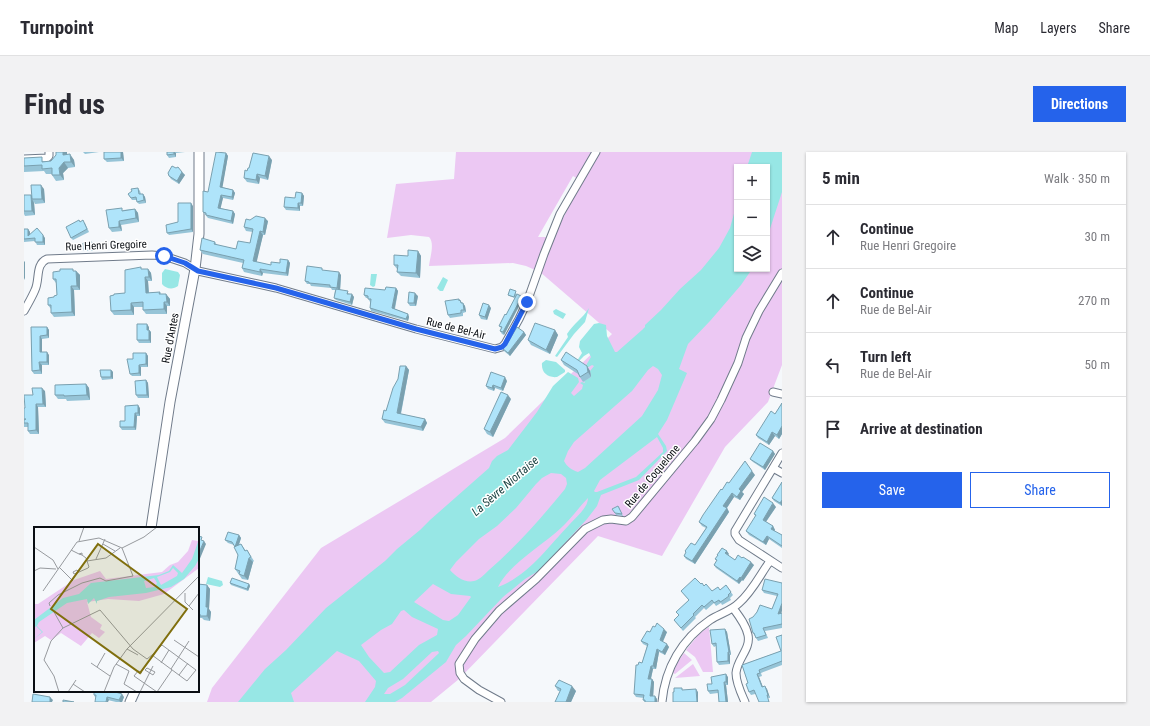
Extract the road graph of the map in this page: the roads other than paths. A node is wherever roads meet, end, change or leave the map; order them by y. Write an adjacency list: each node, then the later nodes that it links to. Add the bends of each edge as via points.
1 (49, 152): 4 (street, via 47,158)
2 (199, 152): 5 (street, Rue d'Antes, via 199,234)
3 (596, 152): 5 (street, Rue de Bel-Air, via 560,214 519,319 505,344 495,349 276,288)
4 (24, 159)
5 (195, 269): 7 (street, Rue Henri Gregoire, via 164,256 152,255 48,259 40,264 36,289); 14 (street, Rue d'Antes, via 170,402)
6 (782, 273): 20 (street, Rue de Coquelone, via 746,338 738,363 711,419 632,517 626,521 607,520 585,529 536,579 499,611 475,639 459,664 460,673 479,690)
7 (27, 299): 8 (street)
8 (24, 311)
9 (773, 392): 10 (street)
10 (782, 394)
11 (782, 453): 12 (street)
12 (773, 468): 13 (street); 15 (street, via 735,531 739,540)
13 (782, 473)
14 (151, 527)
15 (770, 561): 16 (street); 17 (street, via 747,595)
16 (782, 568)
17 (733, 608): 21 (street, via 704,625 677,654 668,674); 22 (street, via 748,635 747,646 736,672)
18 (135, 692): 19 (street)
19 (130, 702)
20 (501, 702)
21 (662, 702)
22 (745, 702)

